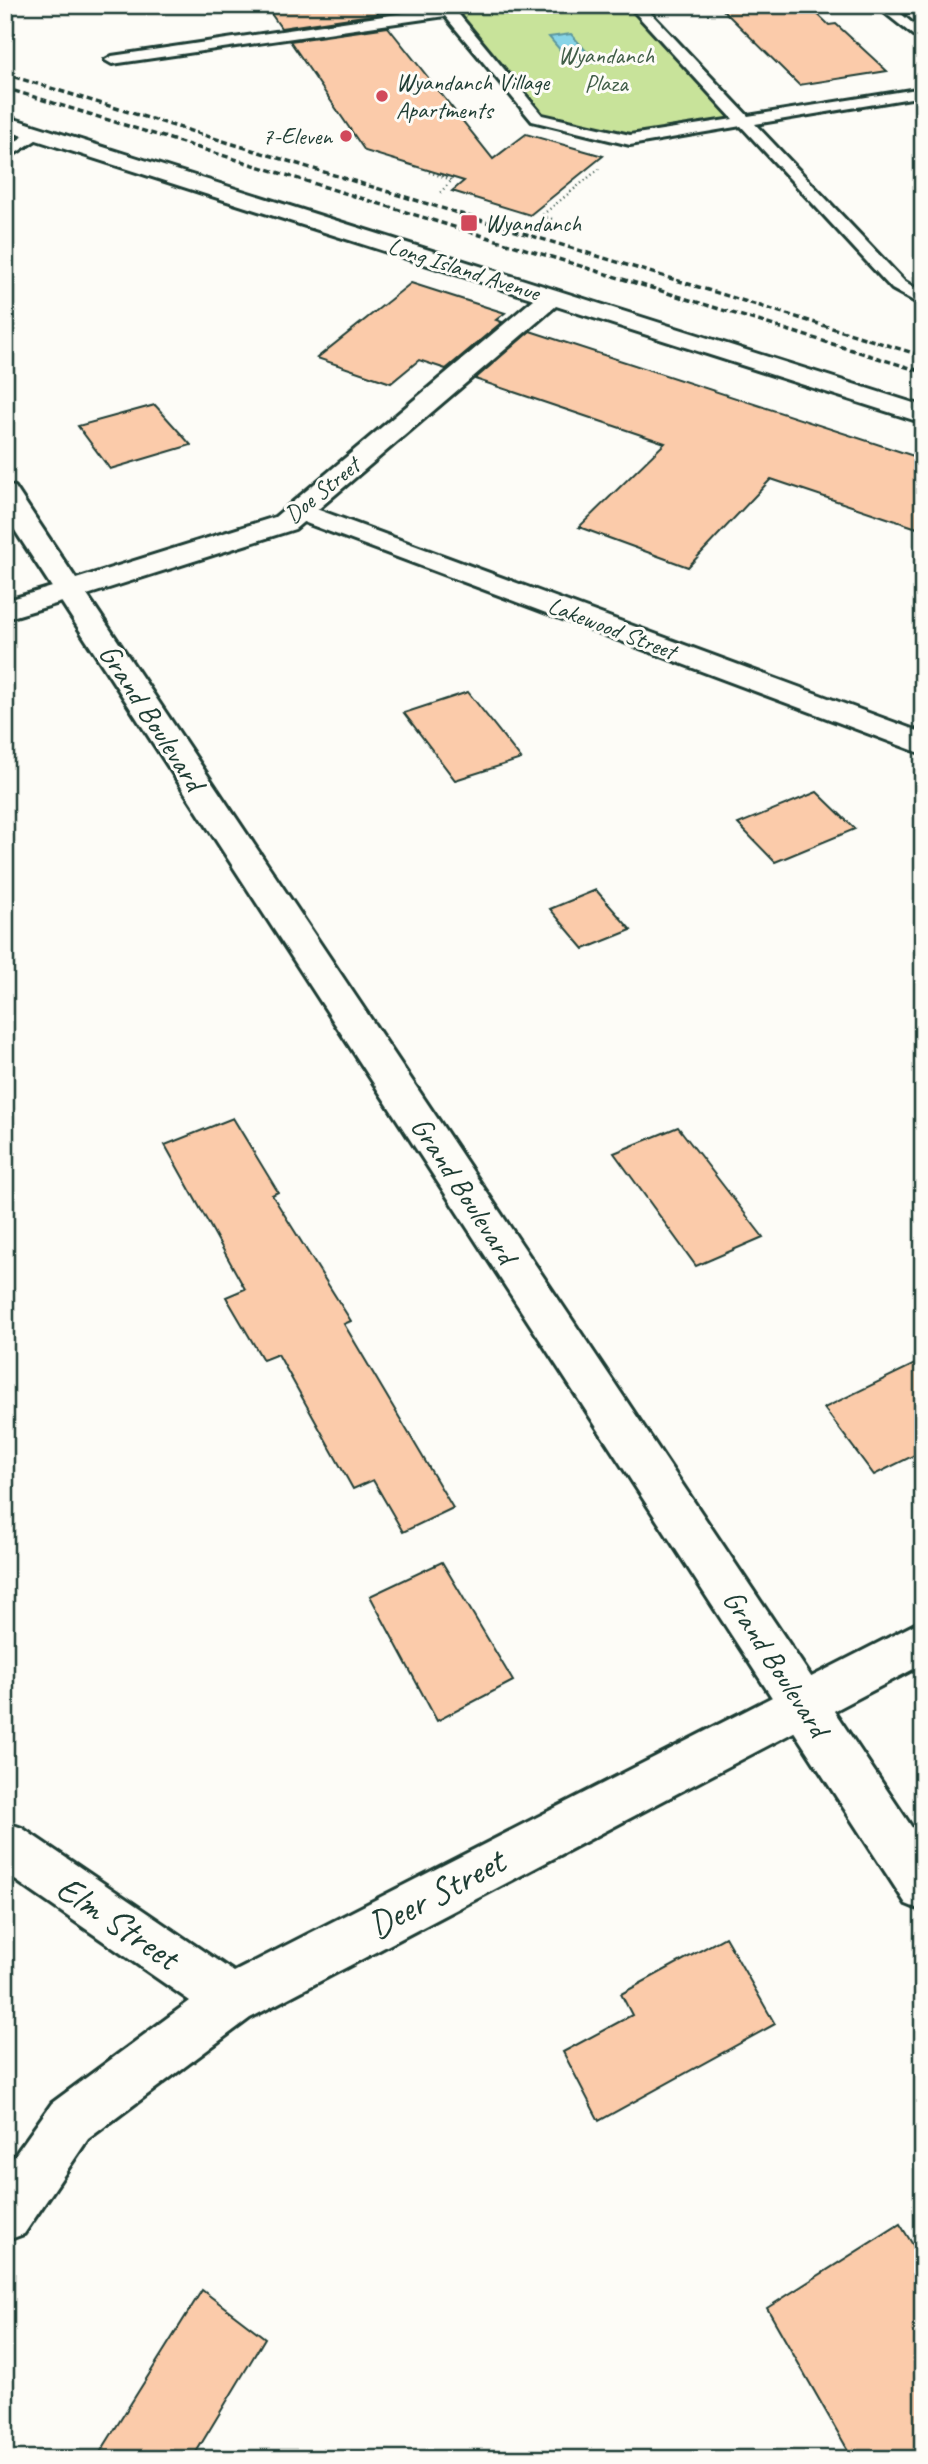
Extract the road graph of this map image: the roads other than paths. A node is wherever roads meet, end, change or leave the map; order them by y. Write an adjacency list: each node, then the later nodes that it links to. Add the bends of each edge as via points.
1 (635, 5): 8 (lane)
2 (921, 5): 4 (lane)
3 (446, 8): 6 (lane); 8 (lane, via 537,118 630,140)
4 (885, 8): 5 (lane)
5 (923, 39)
6 (113, 60)
7 (923, 92): 8 (lane)
8 (745, 120): 13 (lane, via 898,285)
9 (5, 123): 10 (street, Long Island Avenue)
10 (37, 133): 11 (lane); 12 (street, Long Island Avenue)
11 (5, 155)
12 (552, 297): 14 (street, Long Island Avenue); 16 (street, Doe Street)
13 (923, 300)
14 (923, 415)
15 (5, 493): 17 (street, Grand Boulevard)
16 (300, 511): 17 (street, Doe Street, via 285,523); 19 (street, Lakewood Street)
17 (69, 591): 18 (street, Doe Street); 21 (street, Grand Boulevard)
18 (5, 610)
19 (923, 744)
20 (923, 1641): 21 (street, Deer Street)
21 (802, 1702): 23 (street, Grand Boulevard); 24 (street, Deer Street)
22 (5, 1845): 24 (street, Elm Street)
23 (923, 1886)
24 (232, 2000): 25 (street, Deer Street, via 70,2121)
25 (5, 2215)

